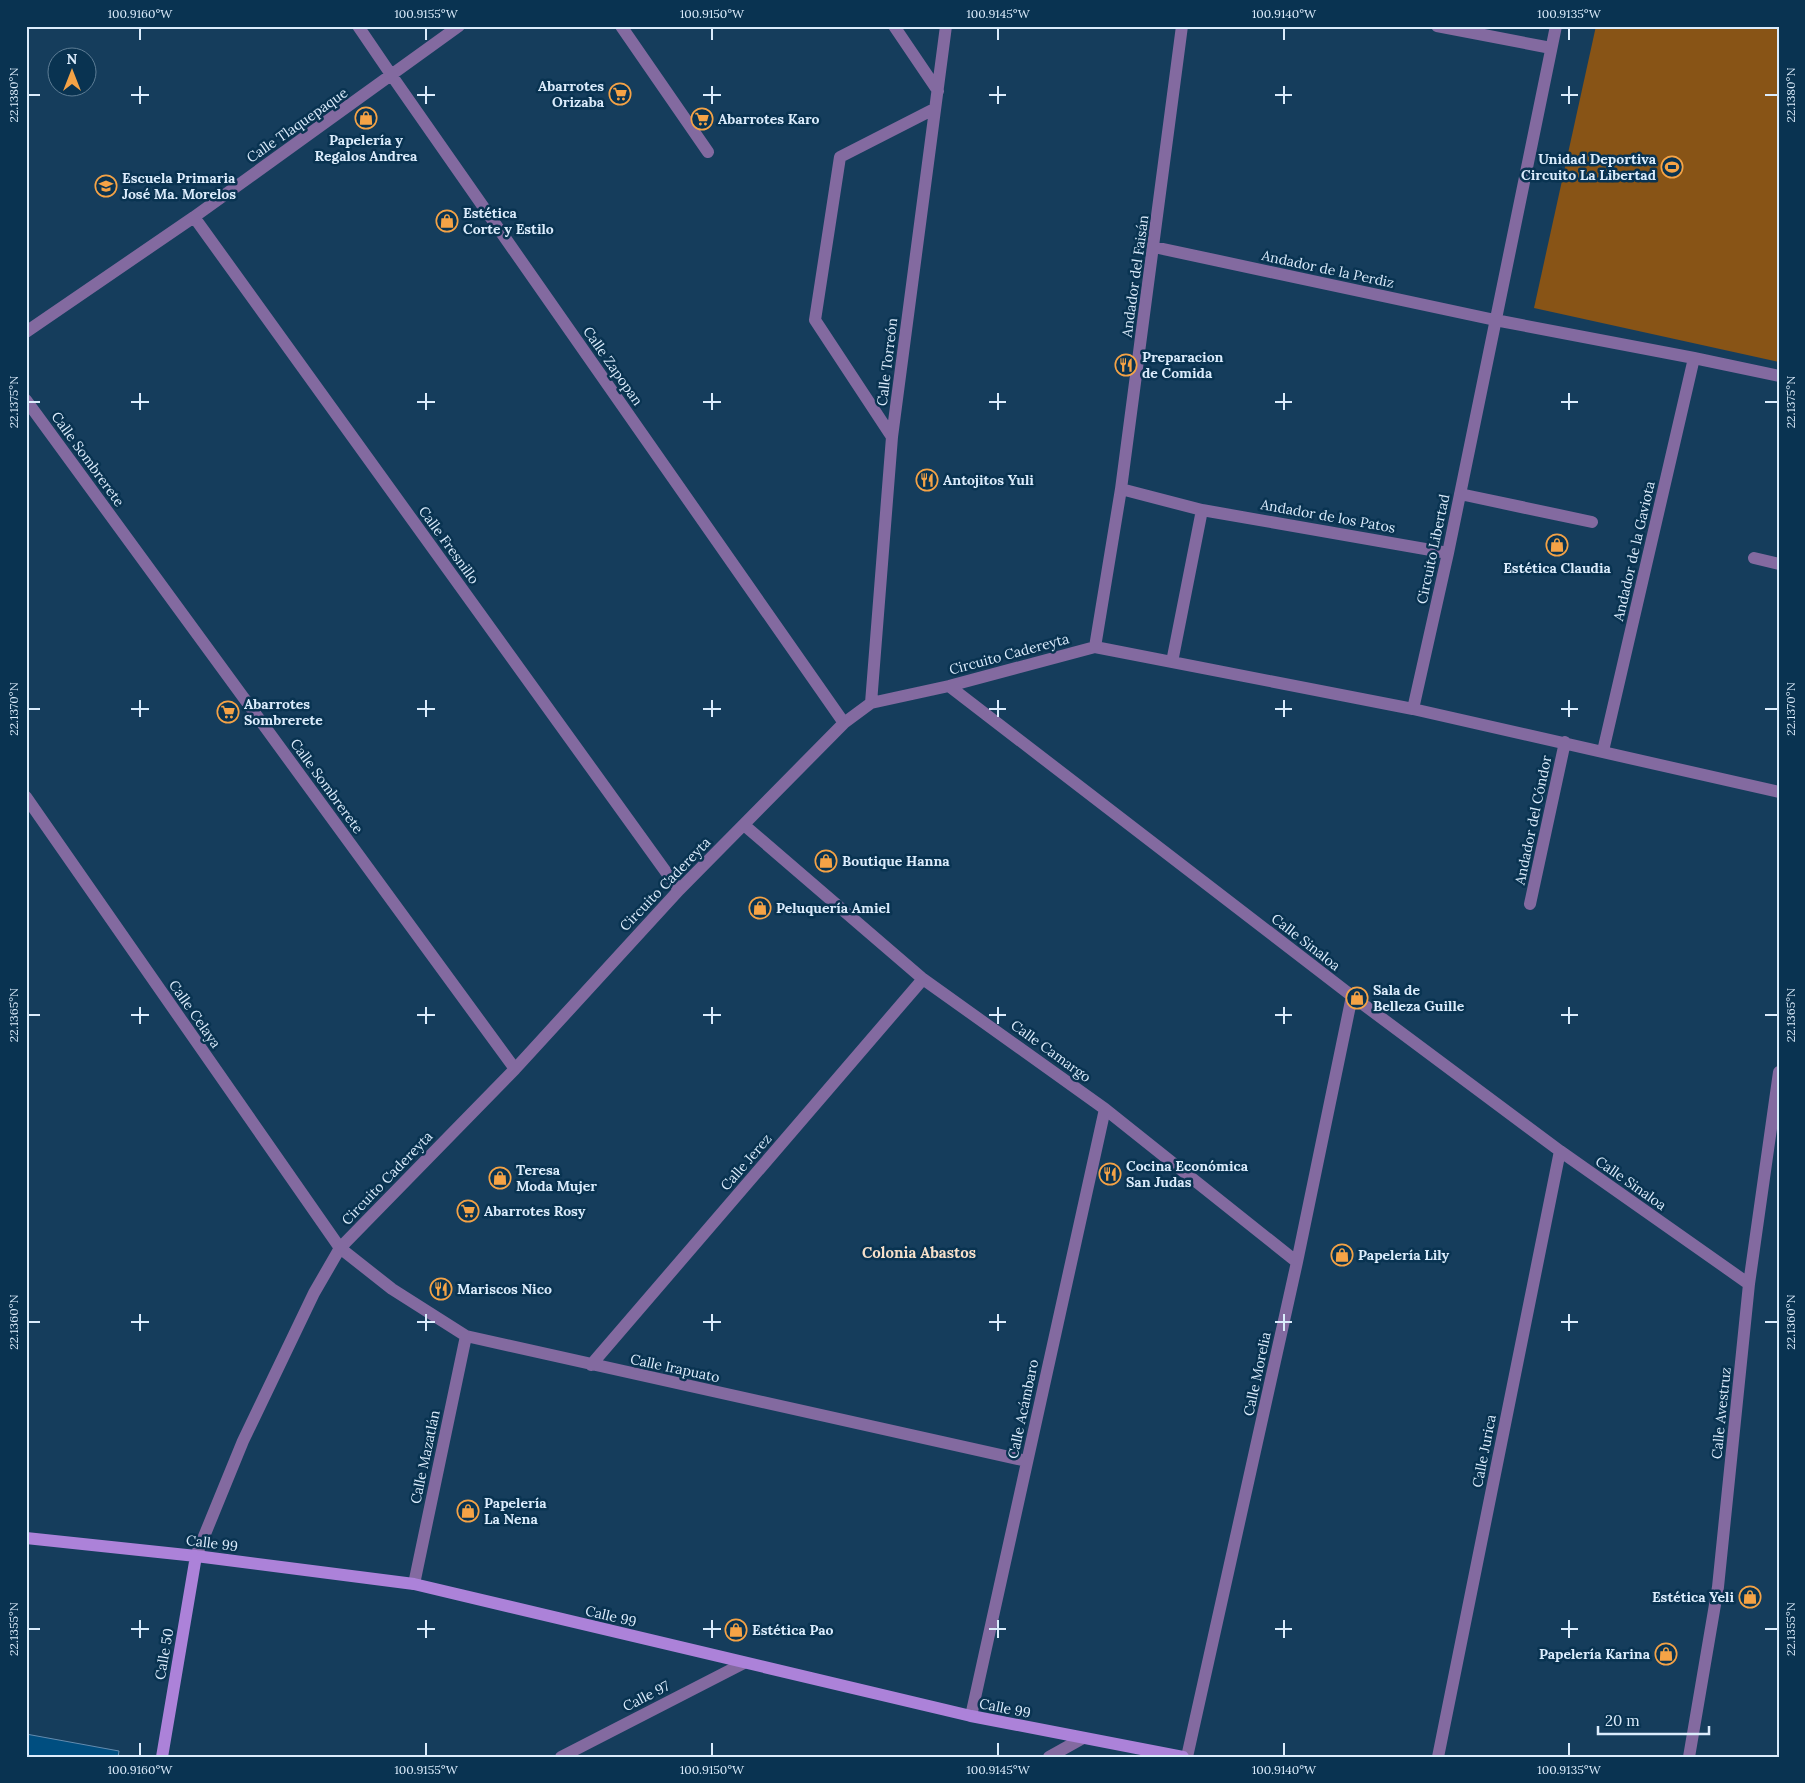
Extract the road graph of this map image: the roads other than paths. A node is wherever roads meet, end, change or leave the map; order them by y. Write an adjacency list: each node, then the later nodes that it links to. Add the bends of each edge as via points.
1 (358, 26): 10 (street, Calle Zapopan)
2 (459, 26): 10 (street, Calle Tlaquepaque)
3 (622, 26): 13 (street)
4 (894, 26): 11 (street)
5 (946, 26): 11 (street, Calle Torreón)
6 (1182, 26): 15 (street, Andador del Faisán)
7 (1437, 26): 9 (street)
8 (1556, 26): 9 (street, Circuito Libertad)
9 (1551, 48): 16 (street, Circuito Libertad)
10 (392, 76): 14 (street, Calle Tlaquepaque); 34 (street, Calle Zapopan)
11 (938, 90): 12 (street, Calle Torreón)
12 (934, 109): 21 (street, Calle Torreón); 21 (street, via 840,158 815,320)
13 (708, 152)
14 (194, 217): 17 (street, Calle Tlaquepaque); 40 (street, Calle Fresnillo)
15 (1154, 247): 16 (street, Andador de la Perdiz); 22 (street, Andador del Faisán)
16 (1495, 320): 18 (street); 23 (street, Circuito Libertad)
17 (26, 332)
18 (1694, 358): 19 (street); 36 (street, Andador de la Gaviota)
19 (1779, 376)
20 (26, 400): 44 (street, Calle Sombrerete)
21 (892, 437): 32 (street, Calle Torreón)
22 (1121, 489): 24 (street, Andador de los Patos); 29 (street, Andador del Faisán)
23 (1460, 494): 25 (street); 26 (street, Circuito Libertad)
24 (1202, 510): 26 (street, Andador de los Patos); 30 (street)
25 (1592, 522)
26 (1448, 553): 33 (street, Circuito Libertad)
27 (1754, 558): 28 (street)
28 (1779, 564)
29 (1096, 647): 30 (street, Circuito Cadereyta); 31 (street, Circuito Cadereyta)
30 (1172, 662): 33 (street, Circuito Cadereyta)
31 (949, 686): 32 (street, Circuito Cadereyta); 43 (street, Calle Sinaloa)
32 (871, 703): 34 (street, Circuito Cadereyta)
33 (1413, 709): 35 (street)
34 (844, 723): 39 (street, Circuito Cadereyta)
35 (1565, 742): 36 (street); 41 (street, Andador del Cóndor)
36 (1603, 751): 37 (street)
37 (1779, 792)
38 (26, 797): 48 (street, Calle Celaya)
39 (744, 824): 40 (street, Circuito Cadereyta); 42 (street, Calle Camargo)
40 (679, 890): 44 (street, Circuito Cadereyta)
41 (1530, 904)
42 (923, 979): 46 (street, Calle Camargo); 52 (street, Calle Jerez)
43 (1352, 996): 47 (street, Calle Sinaloa); 49 (street, Calle Morelia)
44 (515, 1069): 48 (street, Circuito Cadereyta)
45 (1779, 1072): 50 (street, Calle Avestruz)
46 (1105, 1109): 49 (street, Calle Camargo); 53 (street, Calle Acámbaro)
47 (1560, 1151): 50 (street, Calle Sinaloa); 64 (street, Calle Jurica)
48 (340, 1248): 51 (street, Calle Irapuato, via 392,1288); 55 (street, Circuito Cadereyta, via 314,1294 243,1441)
49 (1297, 1262): 63 (street, Calle Morelia)
50 (1749, 1284): 65 (street, Calle Avestruz, via 1718,1587)
51 (466, 1336): 52 (street, Calle Irapuato); 56 (street, Calle Mazatlán)
52 (591, 1365): 53 (street, Calle Irapuato)
53 (1027, 1461): 58 (street, Calle Acámbaro)
54 (26, 1538): 55 (street, Calle 99)
55 (196, 1556): 56 (street, Calle 99); 60 (street, Calle 50)
56 (414, 1584): 57 (street, Calle 99)
57 (744, 1663): 58 (street, Calle 99); 61 (street, Calle 97)
58 (971, 1716): 59 (street, Calle 99)
59 (1084, 1738): 62 (street); 63 (street, Calle 99)
60 (162, 1757)
61 (561, 1757)
62 (1049, 1757)
63 (1185, 1757)
64 (1438, 1757)
65 (1688, 1757)

